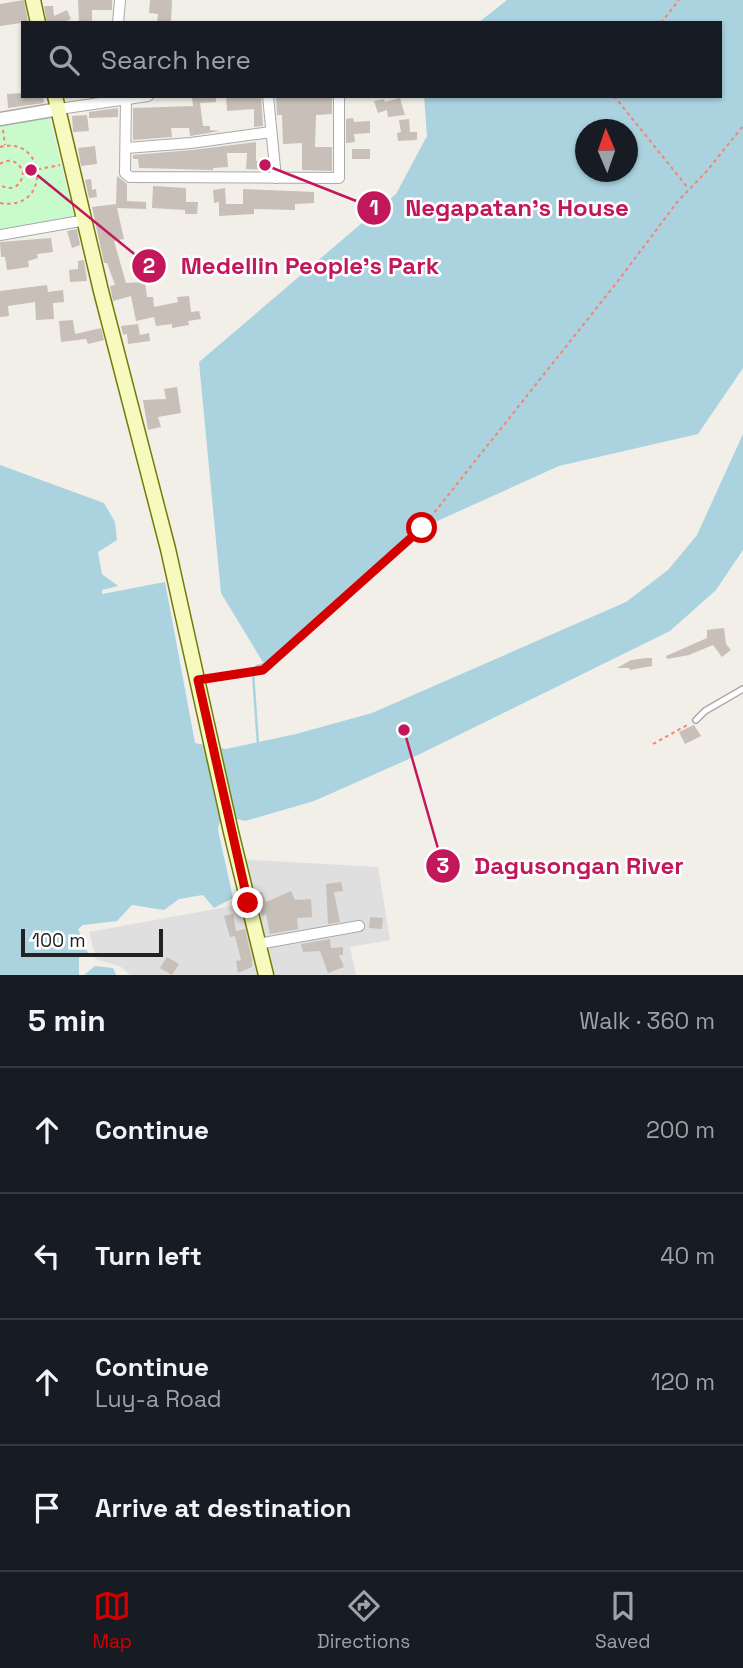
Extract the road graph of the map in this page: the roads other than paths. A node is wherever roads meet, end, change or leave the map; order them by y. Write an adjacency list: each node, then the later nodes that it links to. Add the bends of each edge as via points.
1 (33, 0): 3 (main road)
2 (120, 0): 4 (street)
3 (38, 21)
4 (118, 21)
5 (113, 98): 9 (street); 10 (street)
6 (133, 98): 9 (street)
7 (268, 98): 12 (street)
8 (339, 98): 14 (street, via 339,178)
9 (126, 99): 13 (street)
10 (57, 103): 11 (street); 15 (main road)
11 (1, 119)
12 (271, 132): 13 (street); 14 (street)
13 (126, 148): 14 (street, via 125,173 130,177)
14 (276, 178)
15 (86, 220): 16 (street); 20 (main road, via 168,549)
16 (0, 235)
17 (743, 689): 18 (lane)
18 (696, 720)
19 (359, 926): 20 (street)
20 (258, 944): 21 (main road)
21 (266, 975)

